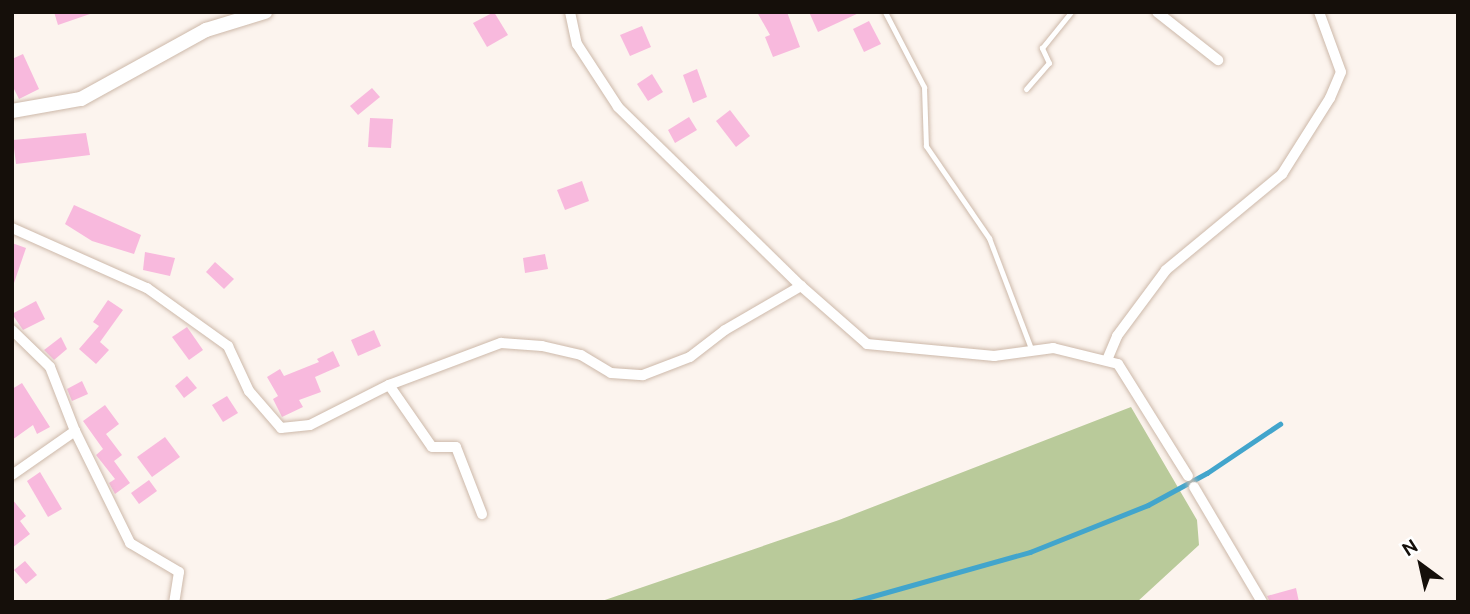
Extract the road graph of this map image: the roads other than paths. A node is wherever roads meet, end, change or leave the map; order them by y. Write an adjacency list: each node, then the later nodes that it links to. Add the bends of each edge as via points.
1 (265, 12): 9 (street, via 206,30 81,99)
2 (570, 12): 11 (street, via 577,44 618,107)
3 (885, 12): 13 (lane, via 924,87 926,146 989,238)
4 (1071, 12): 8 (lane, via 1042,48 1049,63)
5 (1157, 12): 7 (street)
6 (1319, 12): 14 (street, via 1341,72 1330,98 1282,174 1166,270 1117,336)
7 (1218, 60)
8 (1026, 89)
9 (12, 111)
10 (12, 228): 15 (street, via 147,288 228,346 249,391 281,428 310,425)
11 (801, 286): 13 (street, via 867,344 994,356); 15 (street, via 725,330 690,357 643,375 611,373 581,355 542,346 501,343)
12 (12, 330): 16 (street, via 50,367)
13 (1032, 351): 14 (street, via 1054,348)
14 (1107, 360): 18 (street, via 1118,364)
15 (389, 385): 20 (street, via 432,447 456,447)
16 (75, 430): 17 (street); 21 (street, via 130,543 179,572)
17 (12, 475)
18 (1188, 476)
19 (1194, 487): 22 (street)
20 (482, 514)
21 (174, 602)
22 (1262, 602)

